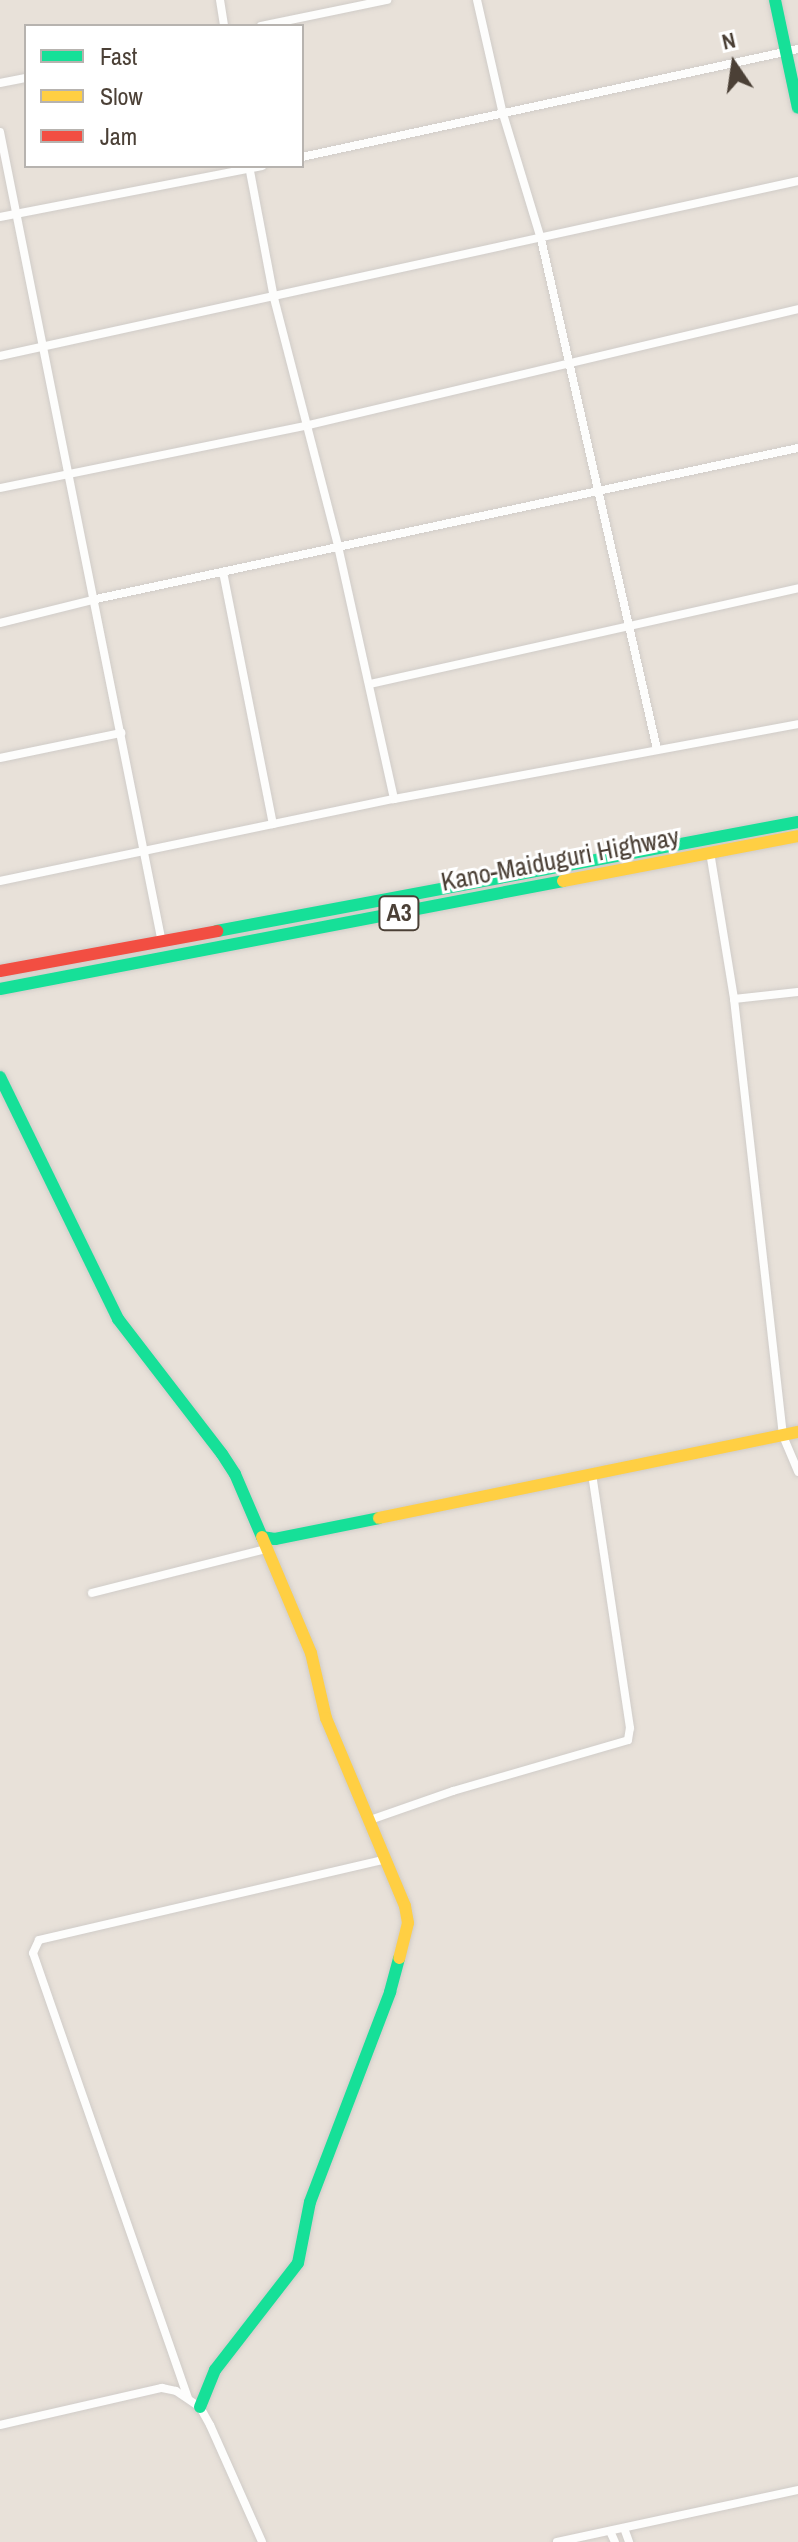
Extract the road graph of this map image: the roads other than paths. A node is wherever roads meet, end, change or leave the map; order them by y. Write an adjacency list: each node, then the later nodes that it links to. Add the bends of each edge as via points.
1 (220, 0): 5 (street)
2 (387, 0): 6 (street)
3 (477, 0): 11 (street)
4 (775, 0): 7 (main road)
5 (224, 24)
6 (271, 24)
7 (792, 50): 10 (main road); 11 (street)
8 (24, 78): 9 (street)
9 (0, 83)
10 (798, 108)
11 (503, 114): 13 (street); 19 (street)
12 (0, 132): 17 (street)
13 (304, 157)
14 (245, 168): 17 (street)
15 (250, 168): 20 (street)
16 (798, 181): 19 (street)
17 (17, 214): 18 (street); 22 (street)
18 (0, 217)
19 (541, 239): 20 (street); 24 (street)
20 (274, 298): 22 (street); 25 (street)
21 (798, 309): 24 (street)
22 (45, 347): 23 (street); 27 (street)
23 (0, 356)
24 (571, 363): 25 (street); 29 (street)
25 (309, 425): 27 (street); 30 (street)
26 (798, 448): 29 (street)
27 (70, 472): 28 (street); 33 (street)
28 (0, 488)
29 (598, 490): 30 (street); 35 (street)
30 (338, 546): 31 (street); 36 (street)
31 (223, 572): 33 (street); 43 (street)
32 (798, 588): 35 (street)
33 (96, 599): 34 (street); 38 (street)
34 (0, 623)
35 (630, 626): 36 (street); 39 (street)
36 (370, 684): 41 (street)
37 (798, 724): 39 (street)
38 (121, 733): 40 (street); 46 (street)
39 (657, 749): 41 (street)
40 (0, 758)
41 (394, 799): 43 (street)
42 (798, 822): 45 (main road, Kano-Maiduguri Highway / A3)
43 (273, 824): 46 (street)
44 (798, 836): 47 (main road, Kano-Maiduguri Highway / A3)
45 (708, 839): 47 (street); 49 (main road, Kano-Maiduguri Highway / A3)
46 (145, 852): 48 (street); 49 (street)
47 (710, 853): 50 (main road, Kano-Maiduguri Highway / A3); 54 (street)
48 (0, 881)
49 (162, 940): 50 (street); 51 (main road, Kano-Maiduguri Highway / A3)
50 (165, 957): 52 (main road, Kano-Maiduguri Highway / A3)
51 (0, 971)
52 (0, 989)
53 (798, 992): 54 (street)
54 (734, 999): 57 (street)
55 (0, 1077): 60 (main road, via 118,1319 222,1454)
56 (798, 1432): 57 (main road)
57 (783, 1436): 58 (street); 59 (main road)
58 (798, 1472)
59 (592, 1474): 60 (main road); 62 (street, via 628,1740)
60 (264, 1543): 61 (street); 62 (main road, via 311,1653 326,1718 347,1775)
61 (92, 1593)
62 (370, 1820): 63 (main road)
63 (386, 1859): 64 (street, via 39,1940 33,1953); 65 (main road, via 408,1923 390,1992 323,2163 298,2263 215,2370)
64 (188, 2398): 65 (street); 66 (street, via 162,2388)
65 (200, 2407): 70 (street)
66 (0, 2425)
67 (798, 2490): 68 (street)
68 (624, 2528): 69 (street); 73 (street)
69 (610, 2531): 71 (street); 72 (street)
70 (262, 2542)
71 (557, 2542)
72 (615, 2542)
73 (629, 2542)

